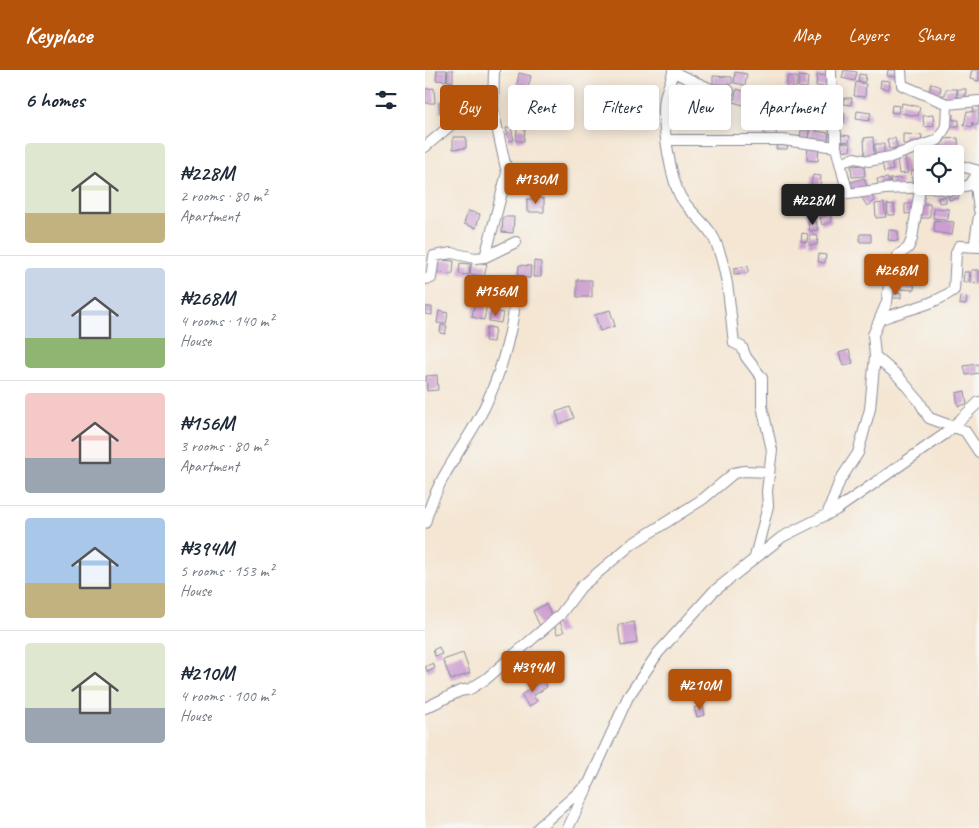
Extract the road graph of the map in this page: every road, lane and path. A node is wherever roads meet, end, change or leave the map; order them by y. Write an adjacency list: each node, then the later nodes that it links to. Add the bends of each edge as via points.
1 (494, 70): 5 (street)
2 (831, 70): 13 (street)
3 (901, 70): 8 (street, via 902,85)
4 (673, 71): 6 (street); 11 (street, via 665,98)
5 (494, 85)
6 (703, 85)
7 (979, 101): 8 (street)
8 (947, 104): 14 (street, via 946,126 938,140 890,157 868,161 855,158)
9 (446, 130): 12 (street)
10 (497, 130): 24 (street, via 507,173)
11 (667, 140): 13 (street, via 783,140); 32 (street, via 681,197 710,231 718,247 725,271 735,343 742,347 762,378 762,406 772,450)
12 (425, 147)
13 (836, 147): 14 (street)
14 (841, 162): 18 (street, via 848,194)
15 (964, 167): 16 (street)
16 (978, 173): 17 (street, via 970,185); 20 (street)
17 (964, 187)
18 (914, 189)
19 (919, 195): 27 (street, via 912,239 891,267 887,302)
20 (979, 210)
21 (979, 216): 23 (street, via 975,242)
22 (516, 242): 24 (street)
23 (979, 247): 27 (street, via 959,246 954,290 950,293 934,302)
24 (485, 257): 25 (street, via 452,253 434,256 431,278)
25 (425, 279)
26 (514, 311): 34 (street, via 509,345 491,393 433,495)
27 (881, 319): 28 (street, via 873,335)
28 (875, 356): 30 (street, via 899,376 929,418); 33 (street, via 869,409 858,454 841,480)
29 (979, 402): 30 (street)
30 (954, 427): 31 (street, via 965,431); 33 (street)
31 (979, 452)
32 (769, 472): 35 (street, via 768,506); 36 (street, via 734,473 703,499 632,544 581,587 560,615 486,679)
33 (827, 515): 35 (street, via 782,537)
34 (425, 523)
35 (755, 556): 37 (street, via 713,592 658,653 619,713)
36 (425, 708)
37 (589, 783): 38 (street); 39 (street)
38 (538, 828)
39 (568, 828)

